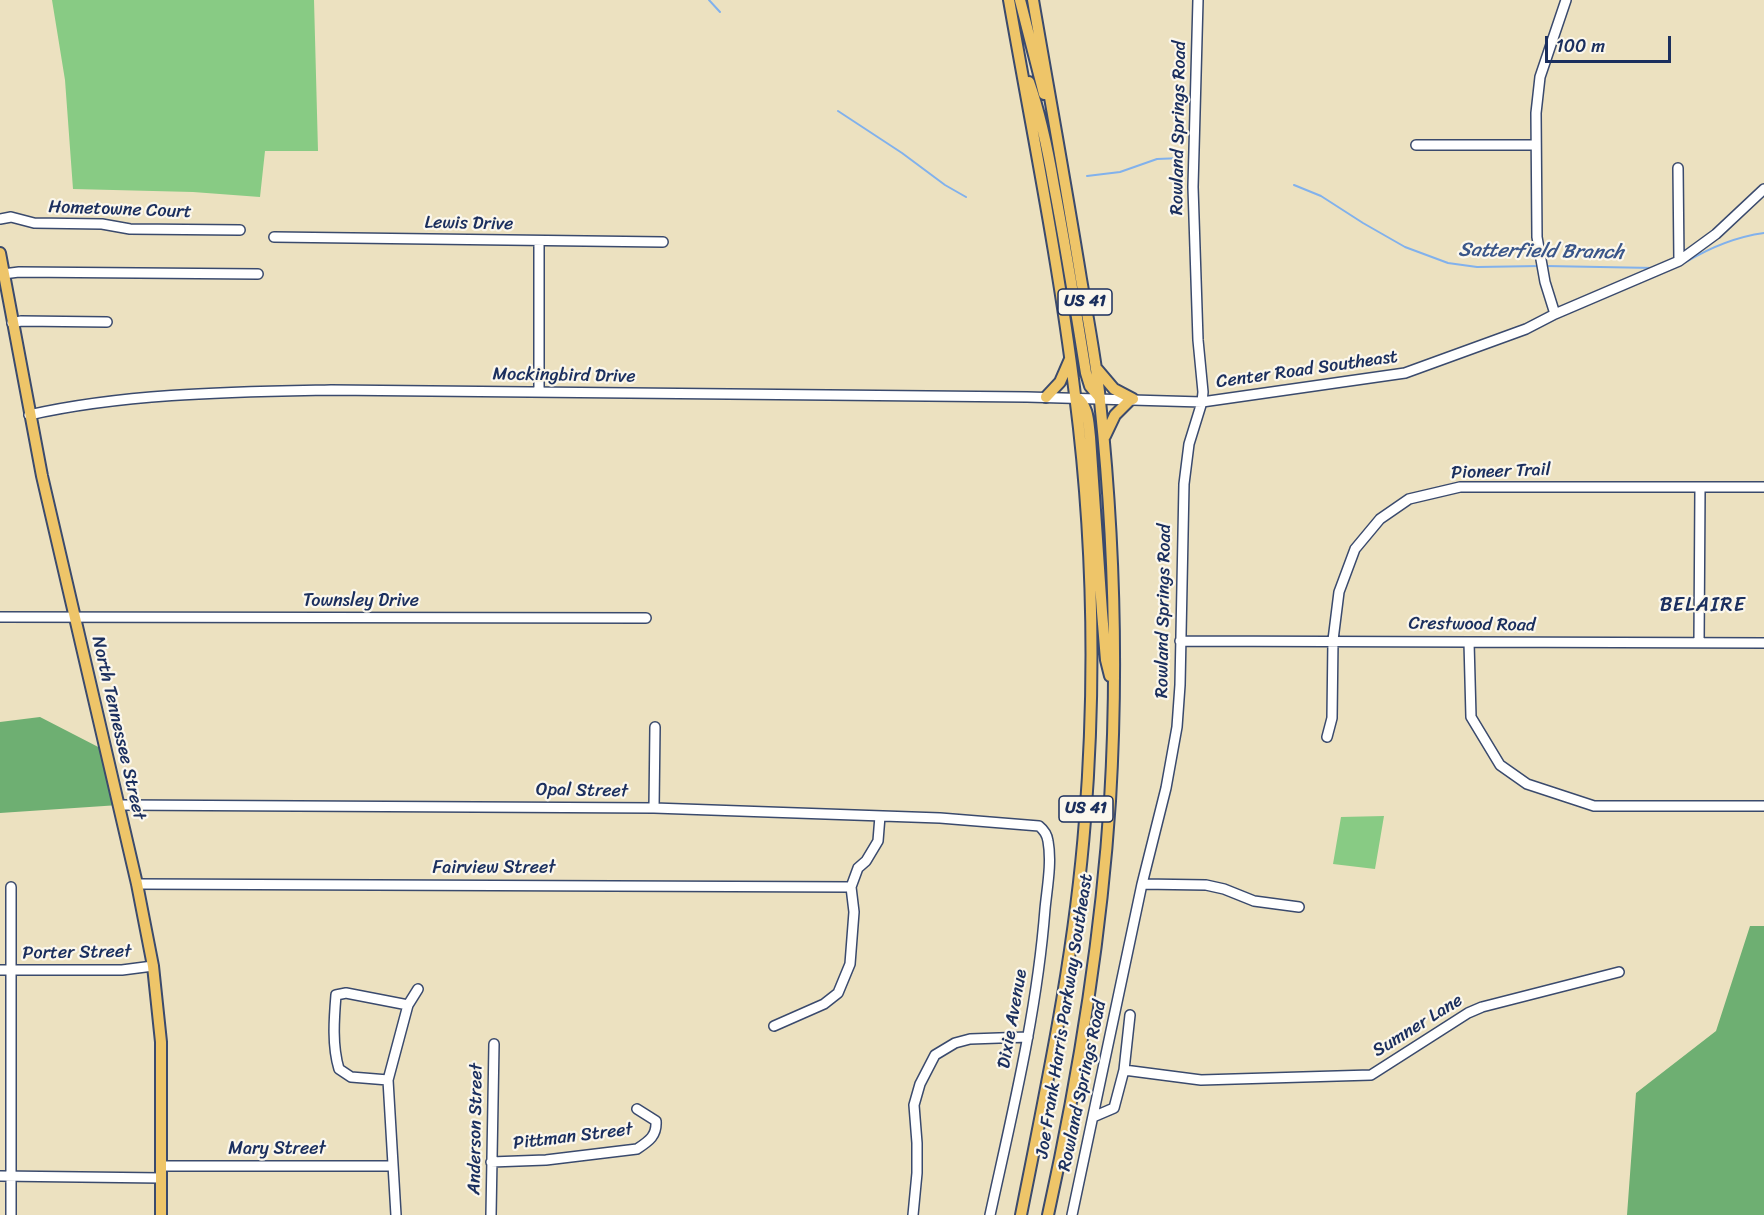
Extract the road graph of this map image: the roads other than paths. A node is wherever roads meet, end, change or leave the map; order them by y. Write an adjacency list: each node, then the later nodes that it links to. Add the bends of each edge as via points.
1 (1009, 0): 6 (main road, Joe Frank Harris Parkway Southeast / US 41)
2 (1020, 0): 7 (main road, via 1040,83)
3 (1033, 0): 7 (main road, Joe Frank Harris Parkway Southeast / US 41)
4 (1198, 0): 31 (street, Rowland Springs Road, via 1193,187)
5 (1566, 0): 9 (street, via 1540,76)
6 (1021, 63): 24 (main road, Joe Frank Harris Parkway Southeast / US 41); 29 (main road, via 1035,98 1048,155 1086,373)
7 (1052, 107): 25 (main road, Joe Frank Harris Parkway Southeast / US 41)
8 (1416, 145): 9 (street)
9 (1536, 145): 21 (street, via 1537,237)
10 (1678, 168): 18 (street)
11 (1764, 189): 18 (street, Center Road Southeast, via 1716,234)
12 (0, 219): 13 (street, Hometowne Court, via 130,229)
13 (240, 230)
14 (274, 237): 15 (street, Lewis Drive)
15 (539, 242): 16 (street, Lewis Drive); 26 (street)
16 (663, 242)
17 (0, 253): 19 (main road, North Tennessee Street)
18 (1679, 261): 21 (street, Center Road Southeast)
19 (3, 274): 20 (street); 23 (main road, North Tennessee Street)
20 (258, 274)
21 (1555, 314): 31 (street, Center Road Southeast, via 1526,329 1405,373)
22 (107, 322): 23 (street)
23 (12, 323): 32 (main road, North Tennessee Street)
24 (1070, 359): 27 (main road, via 1060,381); 28 (main road, Joe Frank Harris Parkway Southeast / US 41)
25 (1095, 367): 29 (main road, Joe Frank Harris Parkway Southeast / US 41); 30 (main road, via 1114,389)
26 (539, 392): 27 (street, Mockingbird Drive); 32 (street, Mockingbird Drive, via 224,392 126,400)
27 (1046, 397): 28 (street, Mockingbird Drive)
28 (1076, 397): 29 (street, Mockingbird Drive); 44 (main road, via 1085,406 1089,427 1106,660); 83 (main road, Joe Frank Harris Parkway Southeast / US 41, via 1090,637 1085,819 1063,1005)
29 (1100, 398): 30 (street, Mockingbird Drive); 33 (main road, Joe Frank Harris Parkway Southeast / US 41)
30 (1132, 399): 31 (street, Center Road Southeast); 33 (main road, via 1115,415)
31 (1202, 402): 39 (street, Rowland Springs Road, via 1185,469)
32 (29, 415): 37 (main road, North Tennessee Street)
33 (1104, 439): 44 (main road, Joe Frank Harris Parkway Southeast / US 41, via 1113,581)
34 (1764, 487): 35 (street, Pioneer Trail)
35 (1700, 488): 40 (street, Pioneer Trail, via 1460,487 1409,499 1380,519 1355,549 1339,592); 42 (street)
36 (0, 617): 37 (street, Townsley Drive)
37 (75, 618): 38 (street, Townsley Drive); 47 (main road, North Tennessee Street)
38 (646, 618)
39 (1180, 640): 40 (street, Crestwood Road); 53 (street, Rowland Springs Road, via 1174,745)
40 (1333, 640): 41 (street, Crestwood Road); 46 (street, Pioneer Trail, via 1332,718)
41 (1469, 642): 42 (street, Crestwood Road); 48 (street, via 1471,717 1500,765 1527,784 1594,806)
42 (1700, 643): 43 (street, Crestwood Road)
43 (1764, 643)
44 (1114, 687): 84 (main road, Joe Frank Harris Parkway Southeast / US 41, via 1110,802 1095,951)
45 (655, 727): 49 (street)
46 (1327, 737)
47 (119, 805): 49 (street, Opal Street); 52 (main road, North Tennessee Street)
48 (1764, 806)
49 (654, 808): 50 (street, Opal Street)
50 (880, 816): 51 (street, Opal Street, via 1035,825); 55 (street, via 878,841 858,868)
51 (1042, 829): 65 (street, Dixie Avenue, via 1049,862)
52 (137, 884): 55 (street, Fairview Street); 57 (main road, North Tennessee Street)
53 (1142, 884): 56 (street, via 1206,885 1254,901); 70 (street, Rowland Springs Road)
54 (11, 887): 59 (street)
55 (851, 887): 64 (street, via 854,912 850,964 838,993 824,1004)
56 (1299, 907)
57 (153, 966): 59 (street, Porter Street, via 122,970); 72 (main road, North Tennessee Street, via 161,1042)
58 (0, 970): 59 (street, Porter Street)
59 (12, 970): 75 (street)
60 (1618, 972): 67 (street, Sumner Lane, via 1482,1007 1371,1075 1202,1080)
61 (418, 988): 62 (street)
62 (408, 1005): 68 (street); 68 (street, via 346,993 336,995 339,1070 351,1077)
63 (1130, 1015): 67 (street)
64 (774, 1026)
65 (1028, 1037): 81 (street, via 970,1039 935,1055 914,1106 917,1173); 82 (street, Dixie Avenue)
66 (494, 1044): 71 (street, Anderson Street)
67 (1124, 1070): 70 (street, via 1114,1108)
68 (388, 1080): 73 (street)
69 (637, 1108): 71 (street, Pittman Street, via 656,1121 656,1130 650,1141 637,1149)
70 (1094, 1117): 85 (street, Rowland Springs Road)
71 (491, 1162): 80 (street, Anderson Street)
72 (161, 1166): 73 (street, Mary Street); 76 (main road, North Tennessee Street)
73 (393, 1166): 79 (street)
74 (0, 1176): 75 (street)
75 (11, 1176): 76 (street); 77 (street)
76 (161, 1178): 78 (main road, North Tennessee Street)
77 (11, 1215)
78 (161, 1215)
79 (396, 1215)
80 (491, 1215)
81 (913, 1215)
82 (990, 1215)
83 (1022, 1215)
84 (1048, 1215)
85 (1072, 1215)

